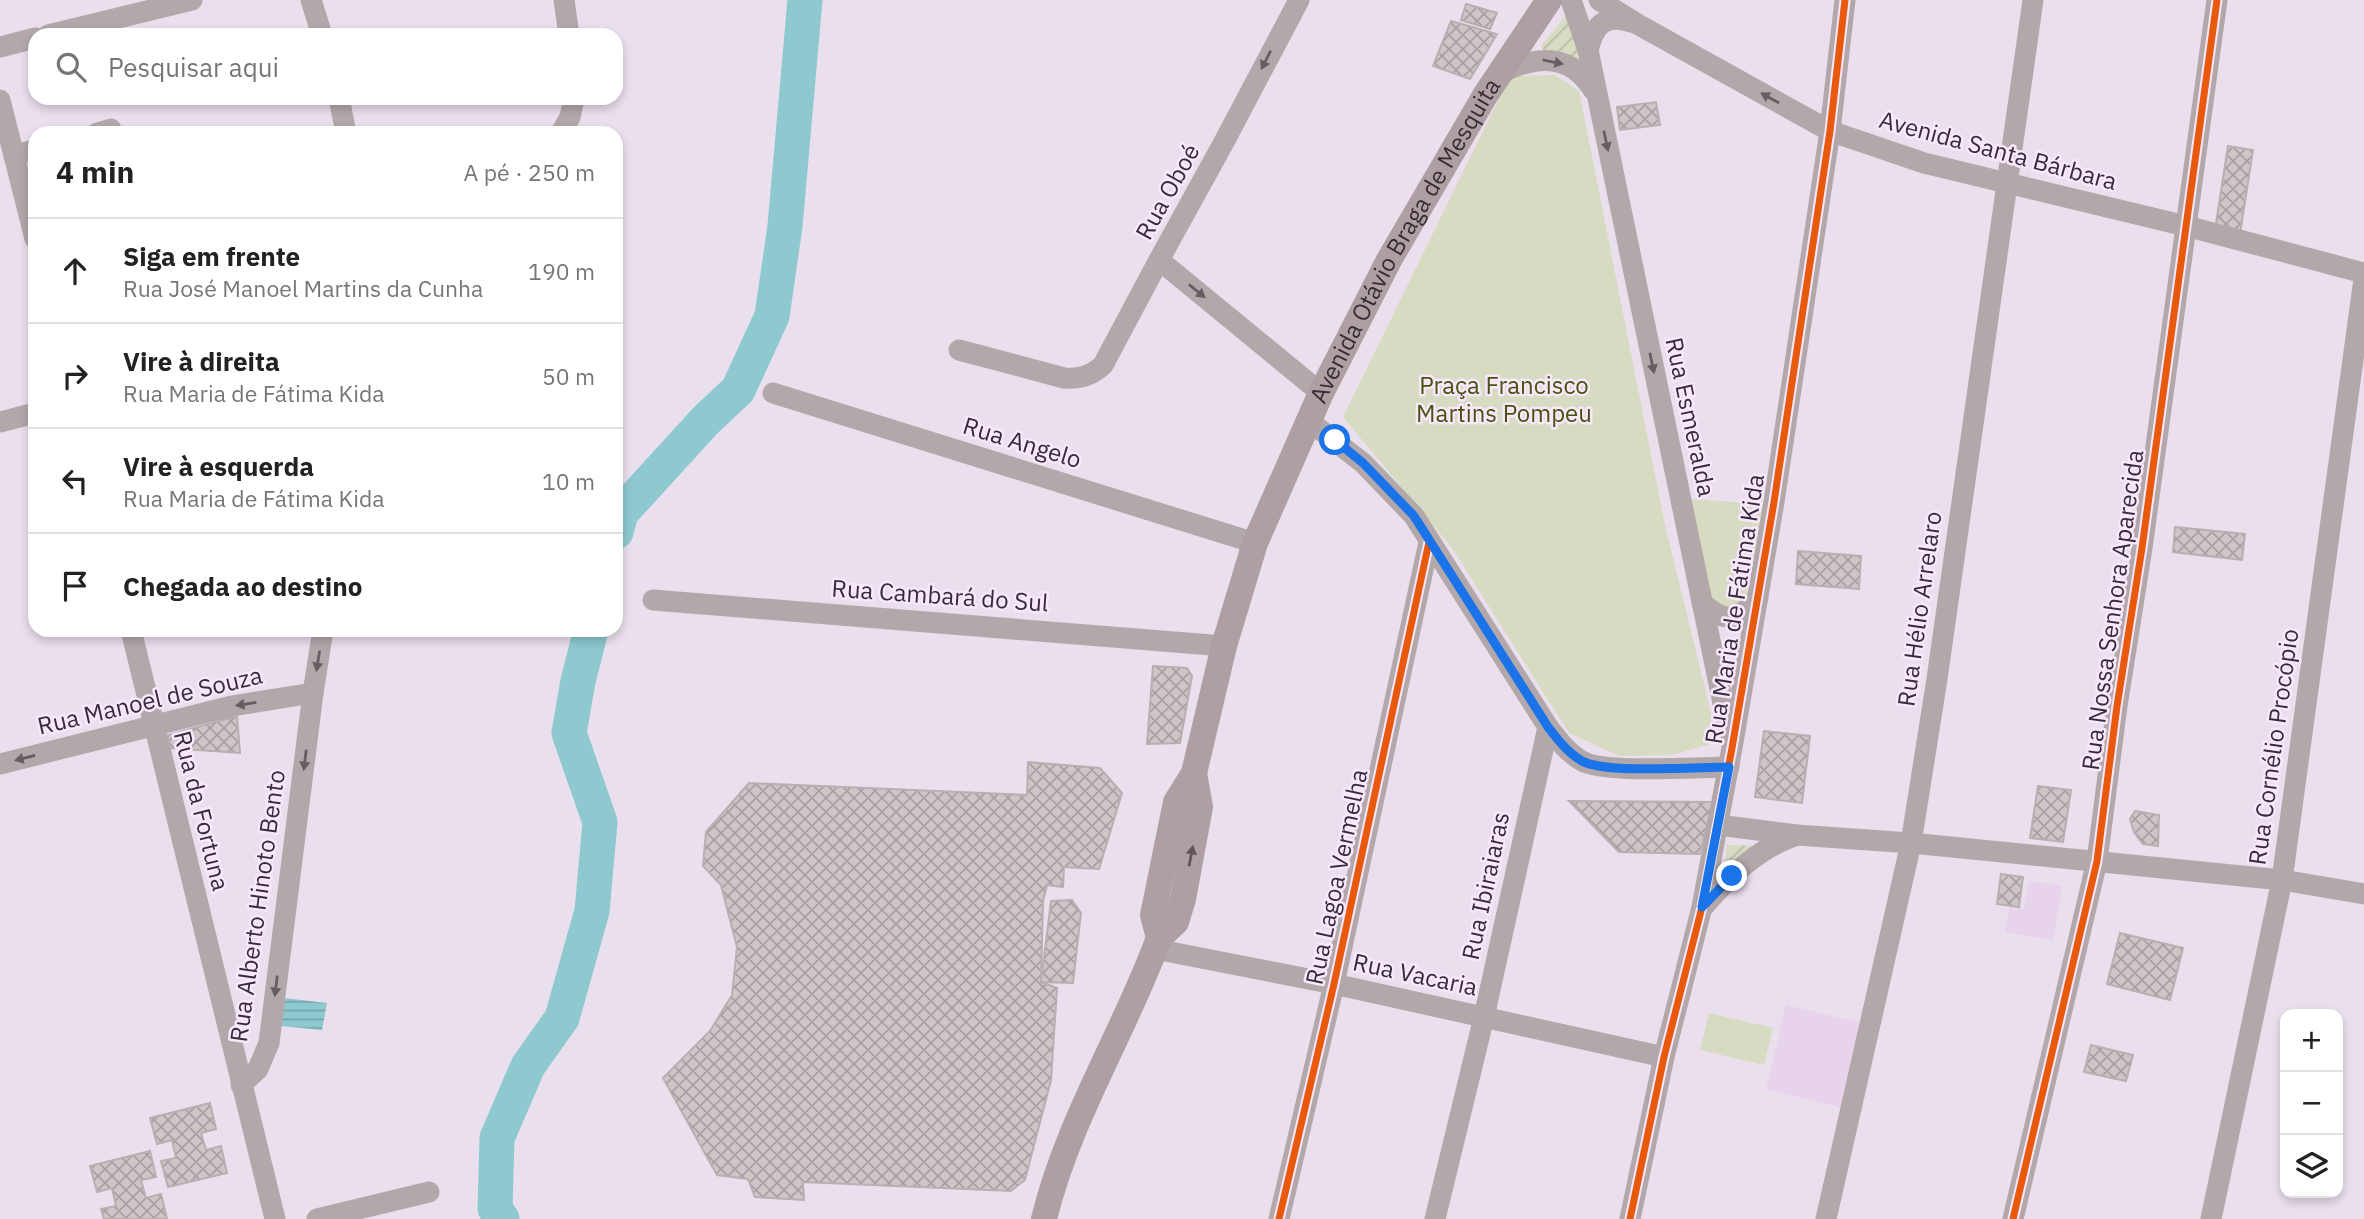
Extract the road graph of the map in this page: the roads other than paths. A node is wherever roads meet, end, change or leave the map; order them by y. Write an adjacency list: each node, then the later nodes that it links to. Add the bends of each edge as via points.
1 (192, 0): 12 (street)
2 (311, 0): 13 (street)
3 (564, 0): 14 (street)
4 (1299, 0): 31 (street, Rua Oboé, one-way to 31)
5 (1549, 0): 18 (main road, Avenida Otávio Braga de Mesquita)
6 (1571, 0): 17 (street, Rua Esmeralda)
7 (1599, 0): 11 (street, Avenida Santa Bárbara)
8 (1845, 0): 25 (street, Rua Maria de Fátima Kida)
9 (2033, 0): 28 (street, Rua Hélio Arrelaro)
10 (2217, 0): 30 (street, Rua Nossa Senhora Aparecida)
11 (1639, 25): 17 (street, Avenida Santa Bárbara, via 1616,18 1605,21 1597,27); 25 (street, Avenida Santa Bárbara, one-way to 11)
12 (77, 28)
13 (320, 28)
14 (568, 28)
15 (28, 40): 16 (street)
16 (0, 47)
17 (1588, 50): 19 (street, Rua Esmeralda)
18 (1499, 74): 19 (street, one-way to 19, via 1537,60 1557,62 1582,74); 35 (main road, Avenida Otávio Braga de Mesquita, via 1389,260)
19 (1596, 95): 43 (street, Rua Esmeralda, one-way to 43)
20 (0, 100): 27 (street)
21 (340, 105): 23 (street)
22 (573, 105): 24 (street)
23 (345, 126)
24 (565, 126)
25 (1830, 131): 28 (street, Avenida Santa Bárbara); 41 (street, Rua Maria de Fátima Kida)
26 (28, 152): 27 (street)
27 (14, 155): 29 (street)
28 (2007, 185): 30 (street, Avenida Santa Bárbara); 54 (street, Rua Hélio Arrelaro)
29 (28, 211)
30 (2186, 226): 32 (street, Avenida Santa Bárbara); 55 (street, Rua Nossa Senhora Aparecida)
31 (1159, 260): 33 (street, via 1103,365 1093,374 1064,378); 35 (street, Rua Oboé, one-way to 35)
32 (2364, 276): 56 (street, Rua Cornélio Procópio)
33 (959, 351)
34 (773, 393): 40 (street, Rua Angelo)
35 (1321, 393): 37 (main road, Avenida Otávio Braga de Mesquita)
36 (28, 415): 38 (street)
37 (1309, 421): 39 (street, via 1389,488); 40 (main road, Avenida Otávio Braga de Mesquita)
38 (0, 422)
39 (1429, 541): 49 (street); 60 (street, Rua Lagoa Vermelha)
40 (1255, 542): 46 (main road, Avenida Otávio Braga de Mesquita)
41 (1758, 598): 43 (street, via 1736,617 1713,613); 50 (street, Rua Maria de Fátima Kida)
42 (653, 600): 46 (street, Rua Cambará do Sul)
43 (1702, 603): 50 (street, Rua Esmeralda)
44 (133, 637): 48 (street, Rua da Fortuna)
45 (322, 637): 47 (street, Rua Alberto Hinoto Bento, one-way to 47)
46 (1224, 646): 59 (main road, Avenida Otávio Braga de Mesquita, via 1194,773 1200,807 1183,899 1176,922)
47 (313, 693): 48 (street, Rua Manoel de Souza, one-way to 48); 63 (street, Rua Alberto Hinoto Bento, one-way to 63, via 269,1043 258,1069)
48 (153, 725): 51 (street, Rua Manoel de Souza, one-way to 51); 63 (street, Rua da Fortuna)
49 (1548, 727): 50 (street, via 1564,748 1584,763 1608,768); 61 (street, Rua Ibiraiaras)
50 (1730, 758): 52 (street, Rua Maria de Fátima Kida)
51 (0, 764)
52 (1718, 825): 53 (street); 58 (street, Rua Maria de Fátima Kida)
53 (1797, 835): 54 (street); 58 (street, Rua Maria de Fátima Kida, via 1752,859)
54 (1911, 842): 55 (street); 71 (street, Rua Hélio Arrelaro)
55 (2097, 861): 56 (street); 72 (street, Rua Nossa Senhora Aparecida)
56 (2281, 880): 57 (street); 73 (street, Rua Cornélio Procópio)
57 (2364, 894)
58 (1702, 907): 62 (street, Rua Maria de Fátima Kida)
59 (1157, 943): 60 (street, Rua Vacaria); 67 (main road, Avenida Otávio Braga de Mesquita, via 1078,1120)
60 (1334, 984): 61 (street, Rua Vacaria); 68 (street, Rua Lagoa Vermelha)
61 (1484, 1017): 62 (street, Rua Vacaria); 69 (street, Rua Ibiraiaras)
62 (1664, 1057): 70 (street, Rua Maria de Fátima Kida)
63 (241, 1085): 65 (street)
64 (429, 1192): 66 (street)
65 (275, 1219)
66 (317, 1219)
67 (1044, 1219)
68 (1279, 1219)
69 (1435, 1219)
70 (1629, 1219)
71 (1826, 1219)
72 (2013, 1219)
73 (2211, 1219)

